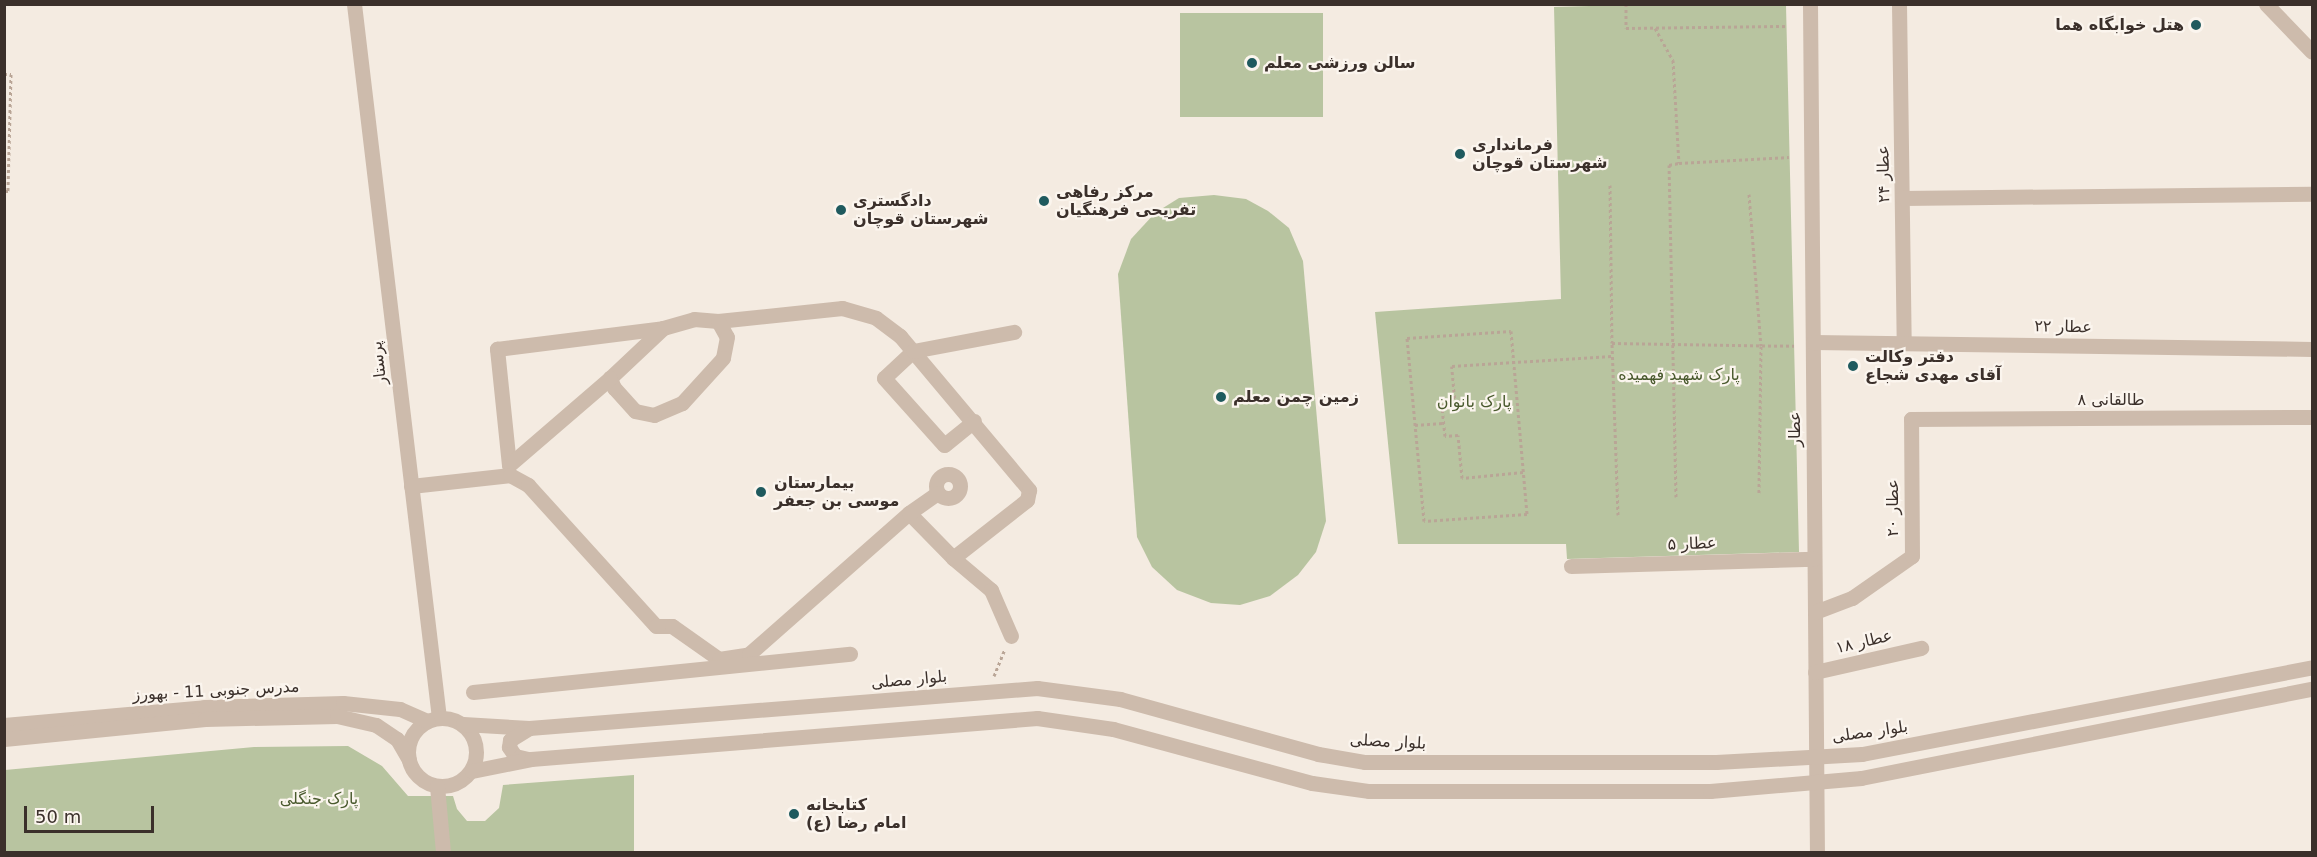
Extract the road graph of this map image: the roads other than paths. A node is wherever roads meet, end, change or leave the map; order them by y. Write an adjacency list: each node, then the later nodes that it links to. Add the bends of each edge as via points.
1 (354, 4): 19 (street, پرستار)
2 (1810, 4): 11 (street, عطار)
3 (1899, 4): 7 (street, عطار ۲۴)
4 (2266, 4): 5 (street)
5 (2313, 52)
6 (2313, 194): 7 (street)
7 (1902, 198): 12 (street, عطار ۲۴)
8 (718, 321): 9 (street, via 694,319); 14 (street, via 842,308 876,318); 15 (street, via 727,337 723,358 682,404 654,415 635,411)
9 (663, 328): 15 (street); 15 (street, via 497,349 509,465)
10 (1014, 332): 14 (street)
11 (1813, 342): 12 (street, عطار ۲۲); 23 (street, عطار)
12 (1904, 343): 13 (street, عطار ۲۲)
13 (2313, 349)
14 (913, 351): 18 (street); 18 (street, via 884,378 944,445)
15 (610, 378)
16 (2313, 417): 17 (street, طالقانی ۸)
17 (1911, 419): 25 (street, عطار ۲۰, via 1912,556 1852,598)
18 (974, 421): 22 (street, via 1029,490 1028,500)
19 (411, 486): 26 (street, via 510,475 528,485 656,626 672,626 718,658 749,654); 36 (street, پرستار)
20 (938, 494): 21 (street)
21 (909, 513): 22 (street); 26 (street)
22 (953, 558): 27 (street, via 991,590)
23 (1814, 559): 24 (street, عطار ۵); 25 (street, عطار)
24 (1571, 566)
25 (1815, 612): 32 (street, عطار)
26 (770, 636): 30 (street)
27 (1011, 636)
28 (1921, 648): 32 (street, عطار ۱۸)
29 (850, 654): 30 (street)
30 (768, 665): 34 (street)
31 (2313, 667): 41 (street, بلوار مصلی, via 1862,754)
32 (1815, 672): 41 (street, عطار)
33 (2313, 689): 45 (street, via 1861,778)
34 (473, 692)
35 (204, 713): 36 (street, مدرس جنوبی 11 - بهورز, via 343,703 400,708); 37 (street, مدرس جنوبی 11 - بهورز); 40 (street, مدرس جنوبی 11 - بهورز); 43 (street, مدرس جنوبی 11 - بهورز, via 337,716 376,725 397,739)
36 (433, 719): 38 (street); 43 (street, via 414,733)
37 (4, 724)
38 (463, 724): 39 (street, بلوار مصلی); 44 (street, via 477,746)
39 (529, 728): 41 (street, بلوار مصلی, via 1037,688 1120,699 1318,754 1365,762 1716,762); 42 (street, via 510,740 509,747 515,756)
40 (4, 739)
41 (1816, 757): 45 (street, عطار)
42 (531, 759): 44 (street); 45 (street, via 1037,718 1113,729 1312,783 1369,791 1710,791)
43 (408, 760): 46 (street, via 424,782)
44 (472, 771): 46 (street, via 450,786)
45 (1816, 782): 48 (street, عطار)
46 (437, 786): 47 (street)
47 (443, 852)
48 (1817, 852)

